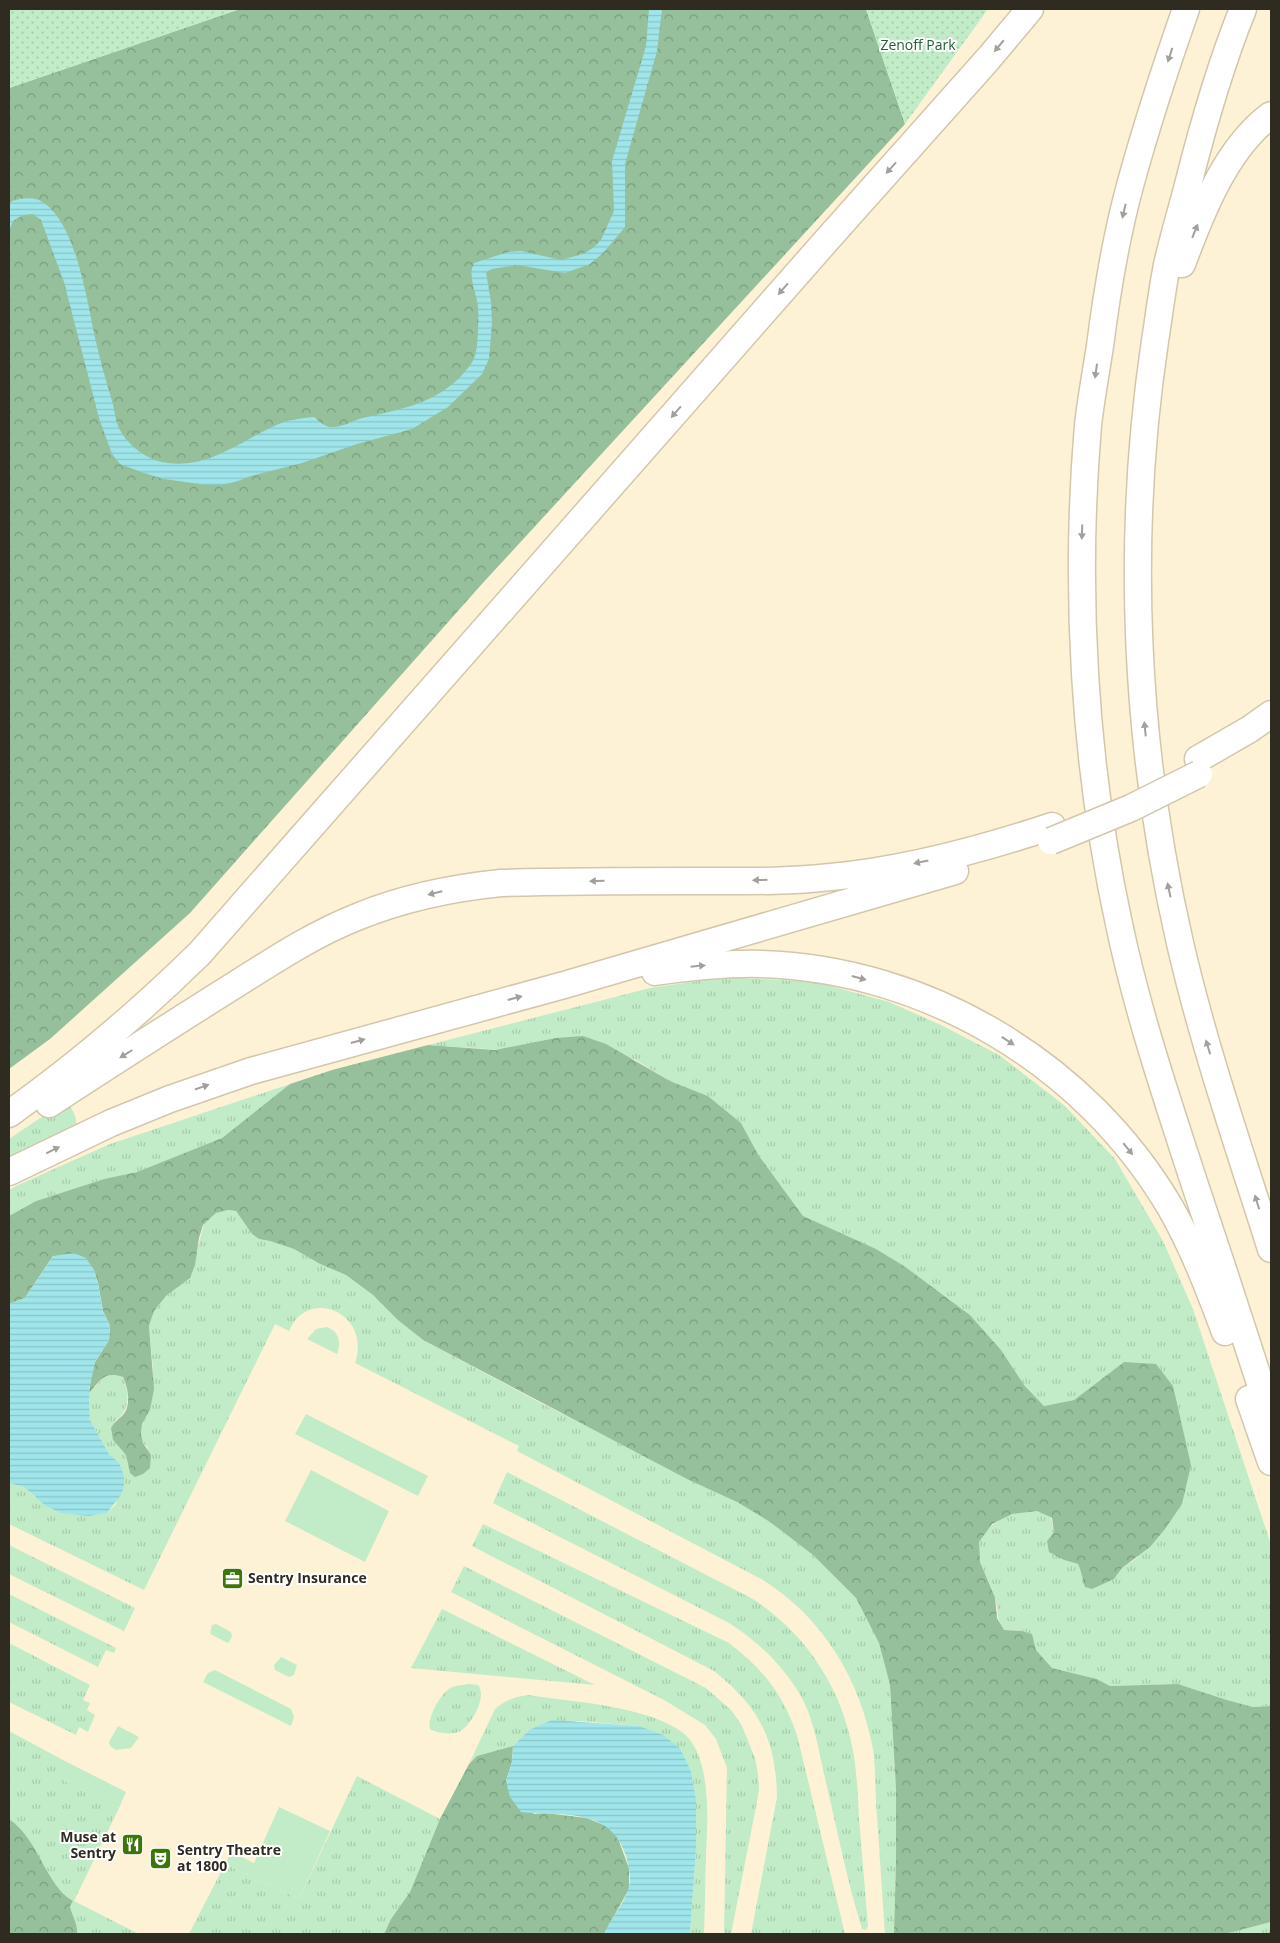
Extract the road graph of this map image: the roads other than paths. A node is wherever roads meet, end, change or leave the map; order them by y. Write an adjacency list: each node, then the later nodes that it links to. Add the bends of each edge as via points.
1 (1030, 9): 11 (highway, one-way to 11, via 200,954 78,1061)
2 (1186, 9): 15 (highway, one-way to 15, via 1130,184 1102,330 1089,422 1081,563 1087,699 1107,860 1131,974 1164,1089)
3 (1243, 9): 5 (highway, via 1203,123 1167,267)
4 (1271, 115): 5 (highway, one-way to 4, via 1163,356 1180,270 1206,204 1233,157)
5 (1150, 377): 14 (highway, one-way to 5, via 1190,984 1157,827 1144,720 1139,628 1138,528)
6 (1271, 714): 8 (highway)
7 (1271, 733): 8 (highway)
8 (1199, 766): 9 (highway, via 1120,799)
9 (1051, 833): 10 (highway, via 902,886); 12 (highway, one-way to 12, via 946,857 830,877 500,883 468,886 414,898 356,917 313,937)
10 (564, 985): 13 (highway, one-way to 10, via 111,1123 209,1085); 16 (highway, one-way to 16, via 598,985 651,973 719,964 794,966 894,987 965,1016 1008,1041 1080,1095 1107,1122 1145,1169 1169,1206 1202,1272)
11 (9, 1114)
12 (9, 1129)
13 (9, 1172)
14 (1271, 1249)
15 (1271, 1418)
16 (1271, 1462)

